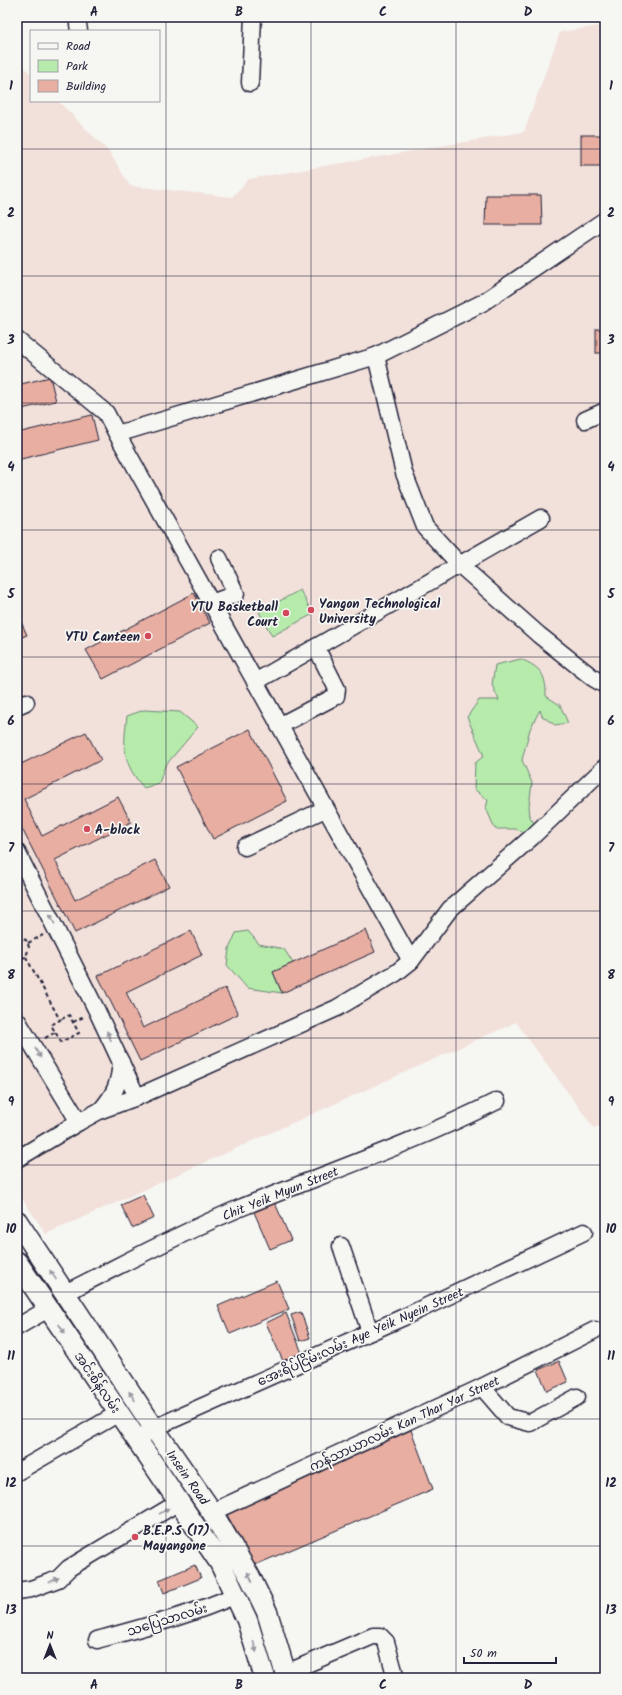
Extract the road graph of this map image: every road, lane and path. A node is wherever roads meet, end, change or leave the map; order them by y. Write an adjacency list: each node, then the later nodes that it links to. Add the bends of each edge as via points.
1 (77, 17): 3 (street)
2 (253, 17): 4 (street)
3 (79, 30)
4 (250, 83)
5 (605, 220): 7 (street, via 482,303)
6 (17, 340): 10 (street, via 106,413)
7 (376, 356): 10 (street); 13 (street, via 404,473 425,528)
8 (605, 411): 9 (street)
9 (585, 420)
10 (116, 434): 14 (street)
11 (541, 518): 13 (street)
12 (219, 558): 14 (street, via 236,594)
13 (460, 565): 15 (street); 17 (street, via 539,635)
14 (211, 603): 16 (street)
15 (316, 647): 16 (street); 18 (street, via 337,689 336,696)
16 (255, 682): 18 (street)
17 (605, 685)
18 (280, 726): 20 (street)
19 (605, 767): 26 (street, via 532,837 450,908)
20 (325, 809): 21 (street); 26 (street)
21 (244, 847)
22 (17, 852): 29 (street, one-way to 22)
23 (17, 937): 24 (path, via 24,938 28,943)
24 (26, 957): 25 (path); 28 (path)
25 (17, 959)
26 (411, 961): 30 (street, via 396,973 337,1008)
27 (17, 1020): 33 (street, one-way to 33)
28 (60, 1020): 28 (path, via 51,1025 61,1042 79,1032 69,1015)
29 (121, 1062): 30 (street); 32 (street, via 120,1079 112,1097)
30 (136, 1097): 32 (street)
31 (497, 1101): 39 (street, Chit Yeik Myun Street, via 395,1148 239,1209)
32 (101, 1110): 33 (street)
33 (79, 1122): 34 (street)
34 (17, 1159)
35 (17, 1221): 39 (main road, အင်းစိန်လမ်း, one-way to 35)
36 (584, 1232): 43 (street, အေးရိပ်ငြိမ်းလမ်း Aye Yeik Nyein Street)
37 (341, 1246): 43 (street)
38 (17, 1262): 40 (main road, အင်းစိန်လမ်း)
39 (65, 1293): 47 (main road, အင်းစိန်လမ်း, one-way to 39)
40 (48, 1309): 41 (street); 46 (main road, အင်းစိန်လမ်း, one-way to 46)
41 (17, 1327)
42 (595, 1330): 44 (street, ကန်သာယာလမ်း Kan Thar Yar Street)
43 (370, 1332): 47 (street, အေးရိပ်ငြိမ်းလမ်း Aye Yeik Nyein Street)
44 (482, 1387): 45 (street, via 508,1418 530,1423); 51 (street, ကန်သာယာလမ်း Kan Thar Yar Street)
45 (577, 1397)
46 (119, 1413): 48 (main road, အင်းစိန်လမ်း); 49 (street)
47 (154, 1428): 48 (street, အေးရိပ်ငြိမ်းလမ်း Aye Yeik Nyein Street); 51 (main road, Insein Road)
48 (137, 1440): 50 (main road, အင်းစိန်လမ်း)
49 (17, 1472)
50 (179, 1502): 52 (street, one-way to 50, via 31,1589 58,1579 69,1568); 53 (main road, Insein Road, via 220,1563)
51 (212, 1512): 54 (main road, Insein Road, one-way to 51)
52 (17, 1591)
53 (236, 1595): 55 (main road, Insein Road); 56 (street, သပြေသာလမ်း, via 178,1617)
54 (267, 1612): 55 (main road); 57 (main road)
55 (247, 1620): 58 (main road, Insein Road, one-way to 58)
56 (97, 1640)
57 (286, 1675): 59 (street, via 372,1636 380,1636 386,1642)
58 (265, 1678)
59 (396, 1678)

